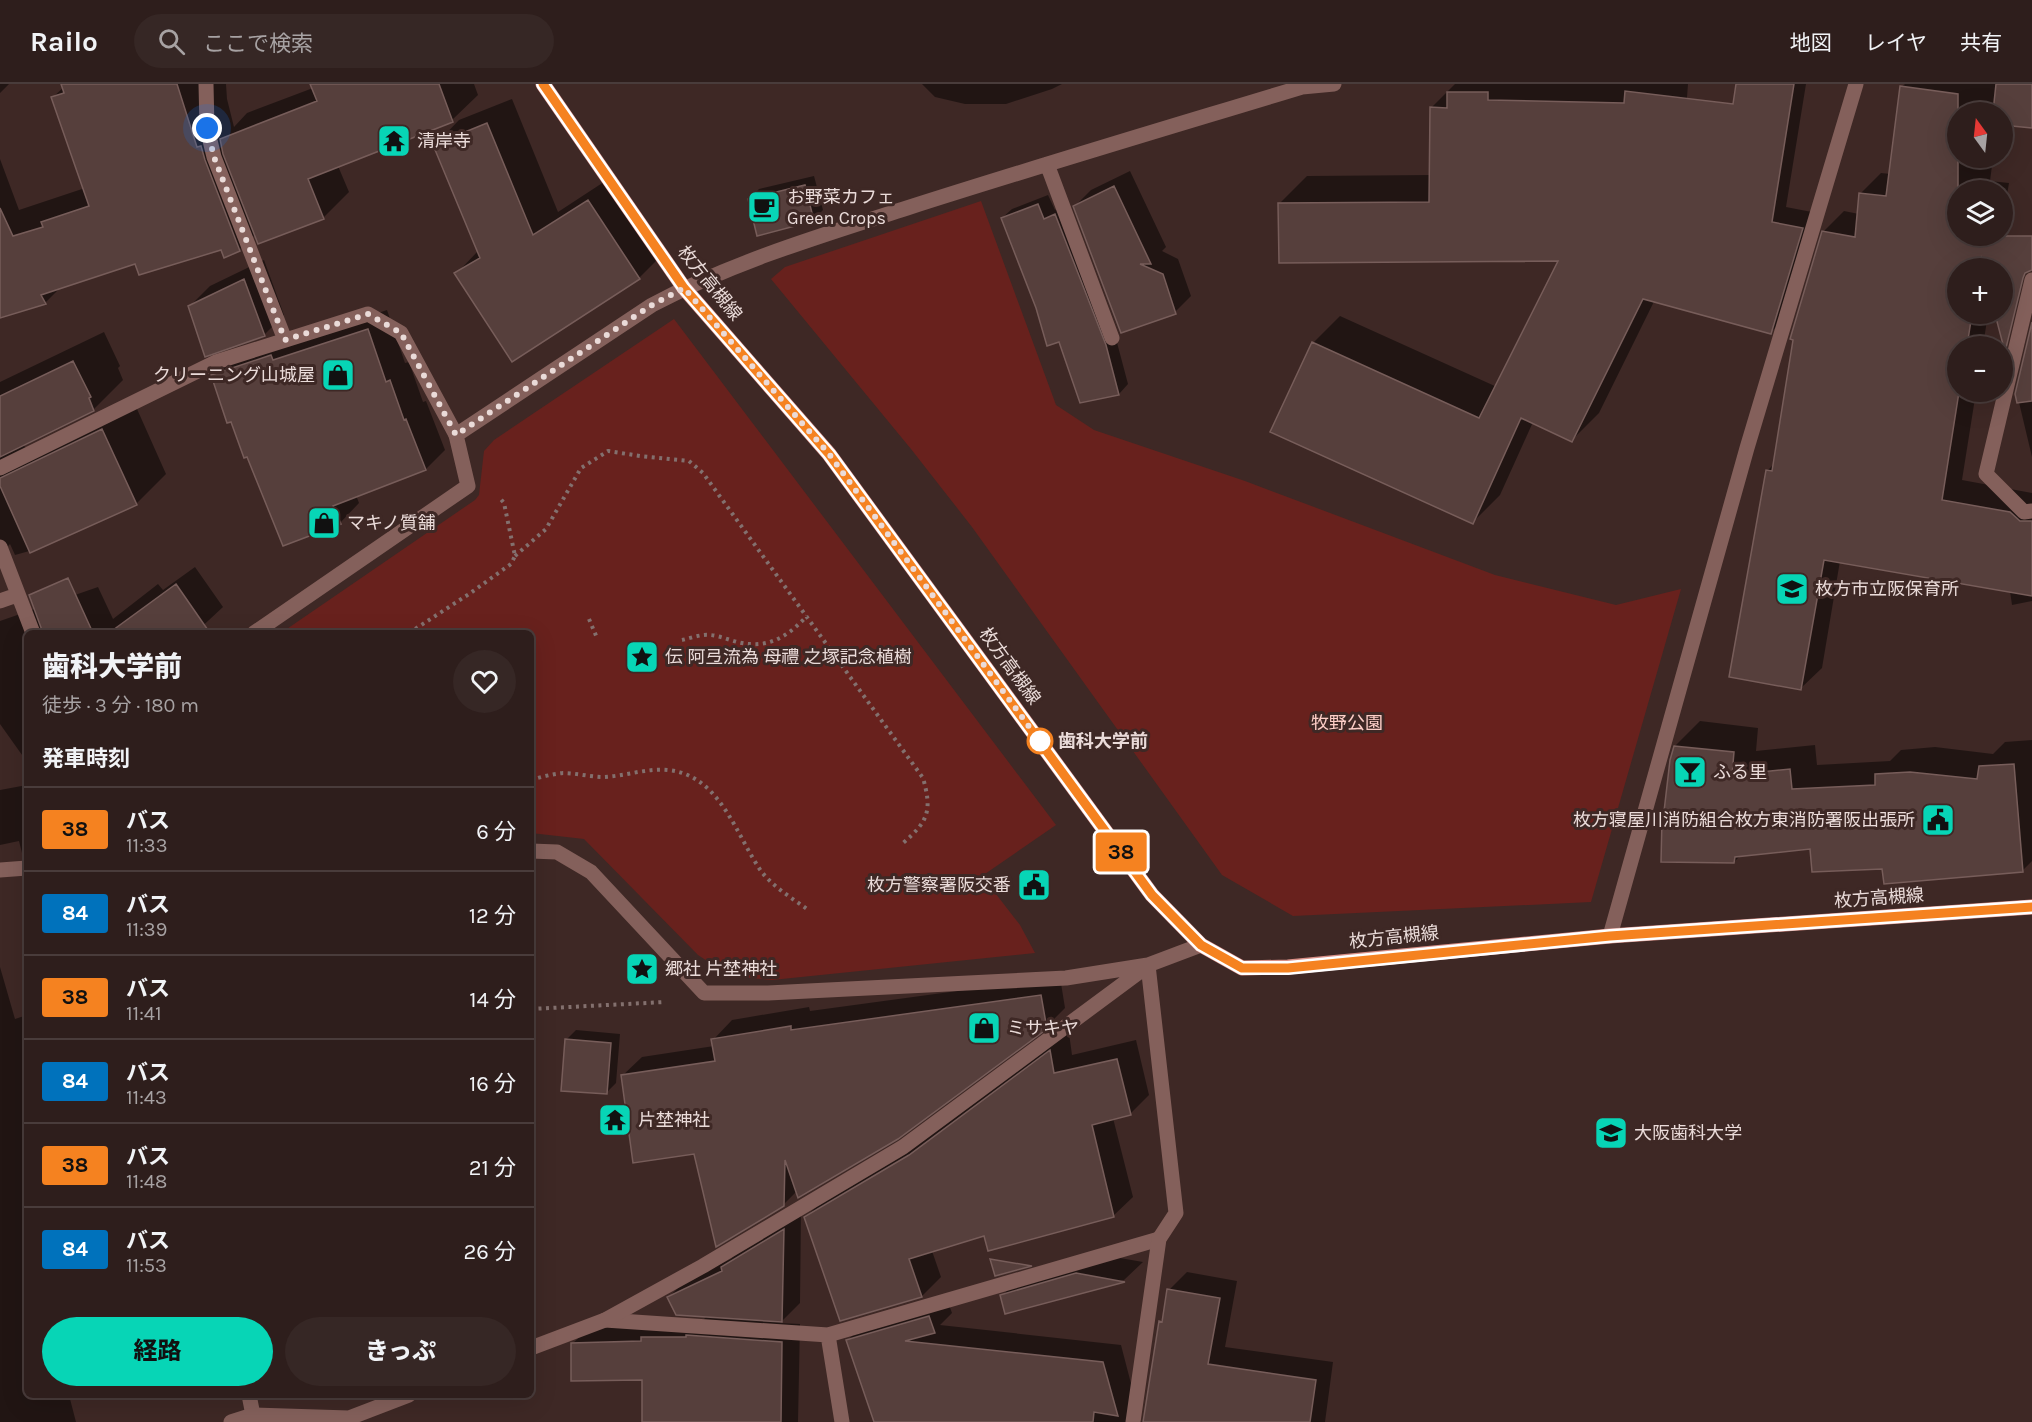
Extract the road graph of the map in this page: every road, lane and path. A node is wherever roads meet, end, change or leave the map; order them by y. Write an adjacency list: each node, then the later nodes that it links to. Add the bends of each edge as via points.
1 (206, 84): 11 (street, via 207,128 214,157)
2 (543, 84): 8 (main road, 枚方高槻線)
3 (1334, 84): 5 (street)
4 (1856, 84): 34 (street, via 1744,459)
5 (1302, 86): 6 (street)
6 (1047, 164): 8 (street, via 756,258); 10 (street)
7 (2032, 280): 9 (street)
8 (684, 288): 12 (street, via 652,305); 35 (main road, 枚方高槻線, via 829,454 1152,895)
9 (2030, 296): 15 (street, via 1986,474 2024,512)
10 (1112, 338)
11 (285, 340): 12 (street, via 368,314 401,333); 13 (street, via 216,362)
12 (456, 435): 14 (street)
13 (0, 468)
14 (468, 486): 17 (path, via 497,494 504,503); 23 (street)
15 (2032, 511)
16 (0, 547): 18 (street)
17 (515, 556): 20 (path, via 546,529 581,468 608,451 689,461 703,473); 24 (path, via 511,564 470,594)
18 (17, 595): 19 (street); 22 (street)
19 (0, 601)
20 (807, 616): 26 (path, via 794,630 764,643 751,644 708,634); 28 (path, via 923,778 929,800 925,820)
21 (589, 619): 25 (path)
22 (32, 630)
23 (258, 630)
24 (414, 630)
25 (597, 638)
26 (682, 640)
27 (534, 779): 33 (path, via 564,773 604,777 669,770 692,777 714,794 763,873)
28 (903, 843)
29 (534, 851): 36 (street, via 557,852 591,872 704,993 1065,978)
30 (24, 868): 31 (street)
31 (0, 870)
32 (2032, 907): 34 (main road, 枚方高槻線)
33 (807, 909)
34 (1610, 936): 35 (main road, 枚方高槻線, via 1288,968 1242,968)
35 (1201, 945): 36 (street)
36 (1148, 965): 39 (street, via 1176,1213); 40 (street, via 903,1147)
37 (672, 1002): 38 (path)
38 (534, 1009)
39 (1159, 1239): 41 (street); 49 (street)
40 (605, 1320): 41 (street); 42 (street)
41 (828, 1335): 48 (street)
42 (534, 1347)
43 (250, 1398): 45 (street)
44 (402, 1398): 46 (street)
45 (253, 1415): 46 (street); 47 (street)
46 (349, 1420)
47 (231, 1422)
48 (842, 1422)
49 (1133, 1422)

